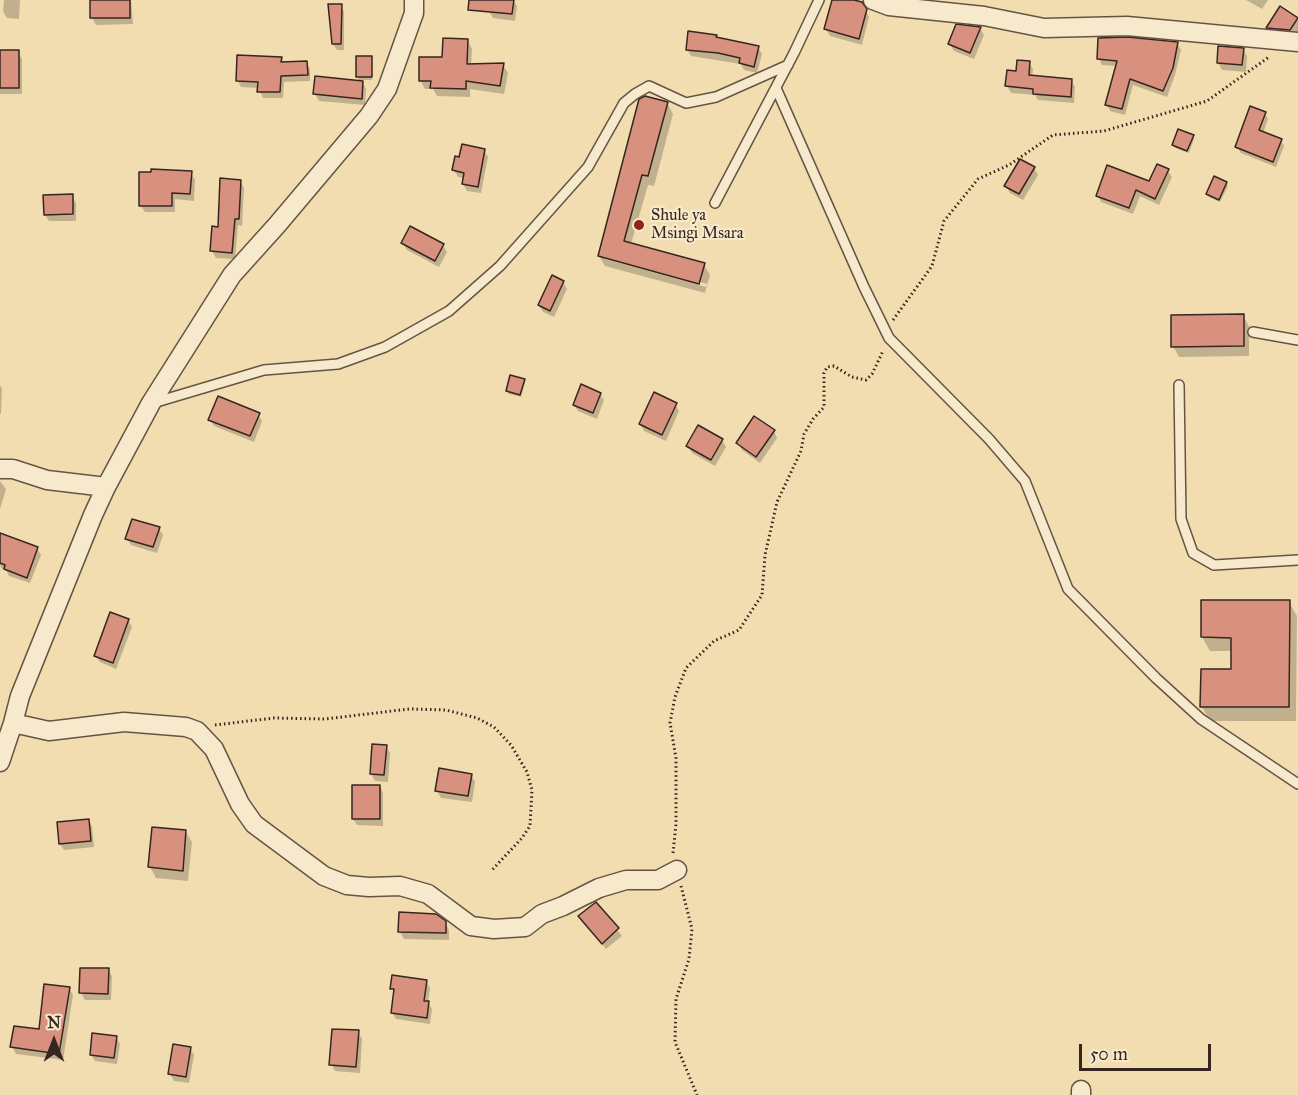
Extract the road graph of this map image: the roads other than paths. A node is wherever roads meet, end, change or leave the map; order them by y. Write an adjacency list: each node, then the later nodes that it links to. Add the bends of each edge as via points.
1 (414, 0): 11 (street, via 414,13 387,89 369,116 232,275)
2 (819, 0): 5 (lane)
3 (873, 0): 4 (street, via 889,6 984,16 1044,28 1127,26)
4 (1294, 42)
5 (788, 65): 6 (lane); 11 (lane, via 716,97 686,103 649,86 636,94 624,103 588,166 500,266 449,311 385,347 338,364 264,370)
6 (776, 88): 7 (lane); 17 (lane, via 889,338 1025,481 1068,589 1201,719)
7 (715, 203)
8 (1253, 332): 9 (lane)
9 (1298, 340)
10 (1179, 385): 14 (lane, via 1181,519 1193,553 1214,565)
11 (151, 403): 13 (street)
12 (0, 469): 13 (street)
13 (106, 487): 15 (street, via 20,696)
14 (1298, 560)
15 (13, 723): 16 (street); 18 (street, via 49,732 124,722 186,727 214,749 254,824 324,876 347,885 400,886 428,894 471,926 525,927 542,914 599,888 626,880 658,880)
16 (0, 759)
17 (1298, 784)
18 (677, 870)

